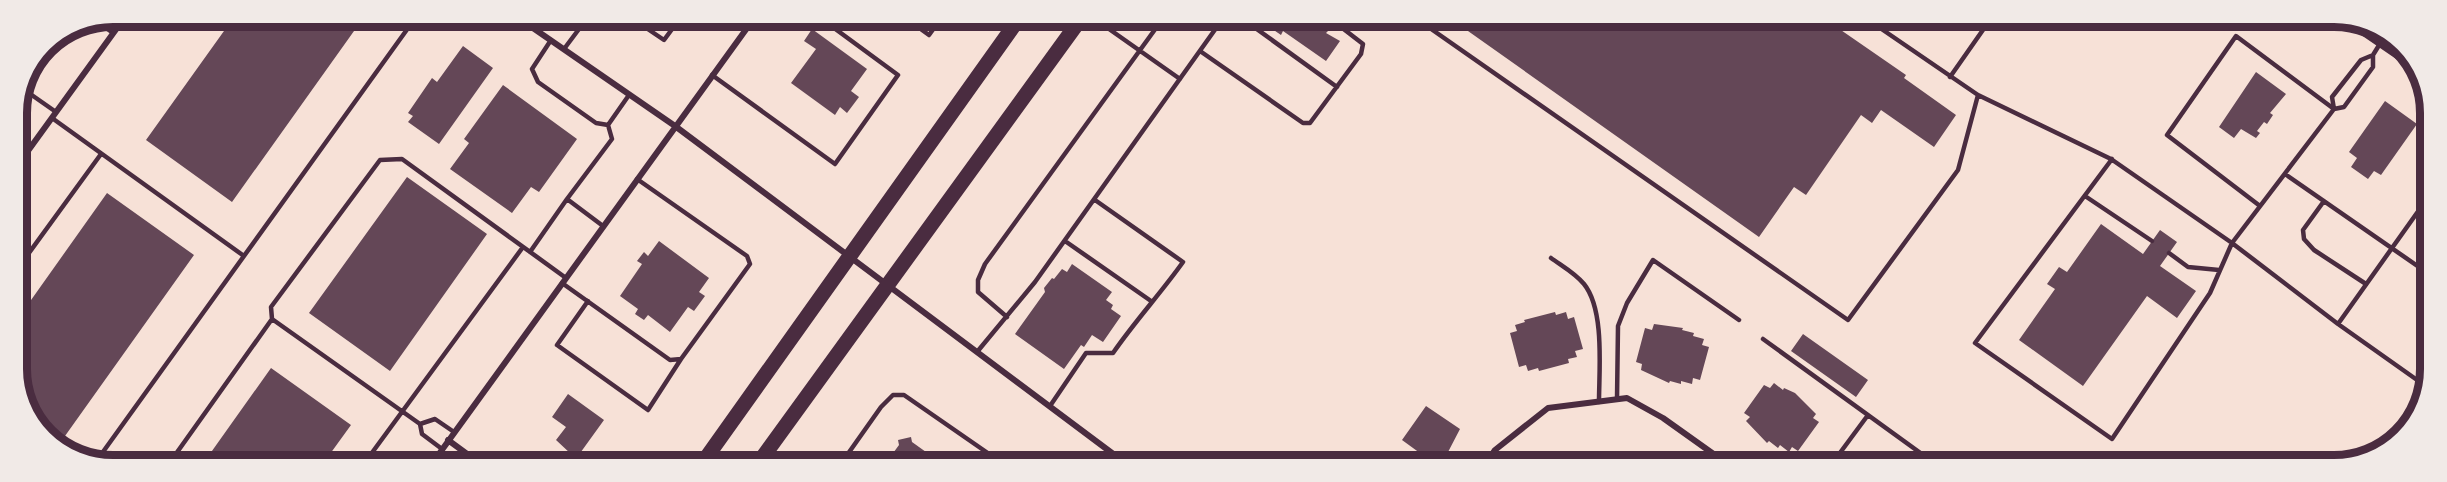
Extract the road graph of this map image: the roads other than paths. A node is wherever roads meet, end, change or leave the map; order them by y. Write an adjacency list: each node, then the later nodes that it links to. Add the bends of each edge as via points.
1 (117, 27): 22 (street)
2 (409, 27): 63 (lane)
3 (532, 27): 23 (street)
4 (580, 27): 25 (lane)
5 (645, 27): 6 (lane, via 664,40)
6 (674, 27)
7 (748, 27): 29 (street)
8 (833, 27): 29 (lane, via 898,75 835,164)
9 (918, 27): 10 (lane, via 929,35)
10 (935, 27)
11 (1013, 27): 64 (main road)
12 (1075, 27): 70 (main road)
13 (1106, 27): 26 (lane)
14 (1157, 27): 26 (lane)
15 (1217, 27): 27 (lane)
16 (1254, 27): 32 (lane)
17 (1341, 27): 32 (lane, via 1363,44)
18 (1428, 27): 35 (lane, via 1848,320 1958,170)
19 (1878, 27): 30 (lane)
20 (1985, 27): 30 (lane)
21 (106, 28): 22 (lane)
22 (113, 33): 37 (street)
23 (551, 40): 25 (street); 39 (lane, via 532,69 538,82 596,123)
24 (2382, 41): 28 (lane)
25 (564, 49): 34 (street)
26 (1140, 51): 31 (lane); 73 (lane, via 985,264 978,292)
27 (1200, 51): 31 (lane); 32 (lane, via 1303,123 1310,123)
28 (2373, 55): 36 (lane, via 2373,67 2344,107); 36 (lane, via 2361,60 2332,98)
29 (712, 75): 40 (street)
30 (1950, 77): 35 (lane)
31 (1180, 79): 50 (lane)
32 (1336, 87)
33 (30, 94): 37 (lane)
34 (629, 95): 39 (lane); 40 (street)
35 (1978, 95): 45 (lane)
36 (2334, 109): 46 (lane); 52 (lane, via 2236,36 2167,135)
37 (56, 112): 38 (street)
38 (52, 118): 42 (street); 44 (lane)
39 (608, 125): 49 (lane, via 612,139)
40 (675, 126): 47 (street); 64 (street)
41 (27, 143): 42 (lane)
42 (32, 146): 43 (street)
43 (27, 153)
44 (101, 154): 62 (lane); 63 (lane)
45 (2112, 159): 48 (lane); 57 (lane)
46 (2284, 174): 51 (lane); 52 (lane)
47 (636, 180): 54 (street); 79 (lane, via 747,256 750,264)
48 (2085, 196): 56 (lane); 67 (lane, via 1975,343 2112,439 2210,292)
49 (567, 200): 54 (lane); 60 (lane)
50 (1095, 200): 55 (lane); 72 (lane, via 1184,262)
51 (2324, 201): 59 (lane); 69 (lane, via 2304,230 2304,239 2314,250)
52 (2260, 206): 57 (lane)
53 (2420, 208): 59 (lane)
54 (603, 226): 68 (street)
55 (1065, 241): 72 (lane); 73 (lane)
56 (2152, 242)
57 (2232, 243): 67 (lane); 76 (lane)
58 (523, 247): 60 (lane); 74 (lane, via 402,159 380,160 271,307); 84 (lane)
59 (2391, 248): 66 (lane); 69 (lane)
60 (530, 252): 68 (lane)
61 (2169, 253): 67 (lane, via 2188,267)
62 (27, 256)
63 (244, 256): 90 (lane)
64 (850, 256): 70 (street); 95 (main road)
65 (1551, 258): 82 (lane, via 1586,286 1592,302 1599,342)
66 (2420, 268)
67 (2219, 270)
68 (564, 280): 71 (lane); 87 (street)
69 (2366, 284): 76 (lane)
70 (887, 286): 78 (street); 96 (main road)
71 (588, 301): 79 (lane, via 670,360); 79 (lane, via 557,345 648,410)
72 (1151, 301): 83 (lane, via 1113,353 1086,353)
73 (1006, 317): 78 (lane)
74 (272, 319): 84 (lane); 91 (lane)
75 (1739, 321): 81 (lane, via 1653,260 1626,303 1618,326)
76 (2338, 324): 80 (lane)
77 (1763, 339): 85 (lane)
78 (976, 352): 83 (street)
79 (681, 359)
80 (2419, 381)
81 (1617, 399): 82 (street); 101 (street, via 1627,398 1663,418)
82 (1599, 402): 100 (street, via 1548,408)
83 (1050, 406): 99 (street)
84 (402, 412): 86 (lane); 92 (lane)
85 (1868, 415): 102 (lane); 103 (lane)
86 (420, 423): 87 (lane, via 435,419); 89 (lane, via 422,434)
87 (454, 432): 88 (street)
88 (448, 441): 89 (street); 94 (street)
89 (442, 449): 93 (street)
90 (101, 454)
91 (175, 455)
92 (370, 455)
93 (438, 455)
94 (468, 455)
95 (708, 455)
96 (768, 455)
97 (847, 455): 98 (lane, via 881,407 893,395 904,395)
98 (991, 455)
99 (1115, 455)
100 (1492, 455)
101 (1715, 455)
102 (1838, 455)
103 (1923, 455)

